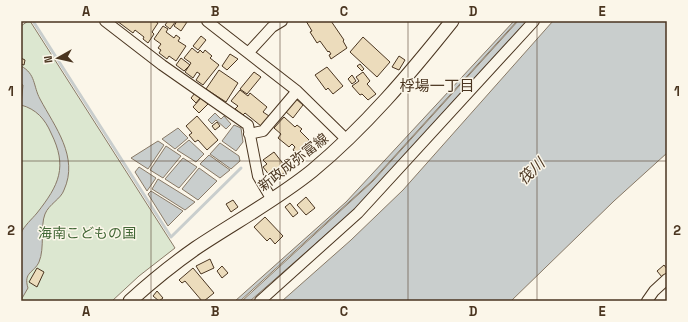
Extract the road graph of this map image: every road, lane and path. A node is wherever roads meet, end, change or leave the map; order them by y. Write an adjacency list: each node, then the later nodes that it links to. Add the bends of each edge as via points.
1 (105, 21): 8 (street, via 162,65 248,125)
2 (207, 21): 6 (street)
3 (282, 21): 6 (street, via 272,27)
4 (452, 21): 9 (main road, 新政成弥富線, via 379,108)
5 (534, 21): 13 (street, via 358,213)
6 (249, 52): 7 (street)
7 (297, 91): 8 (street, via 263,131); 9 (street)
8 (249, 134): 10 (street, via 258,176)
9 (347, 140): 10 (main road, 新政成弥富線, via 311,172)
10 (272, 200): 12 (main road, 新政成弥富線, via 196,248 164,271)
11 (667, 279): 14 (street)
12 (130, 301)
13 (260, 301)
14 (647, 301)

